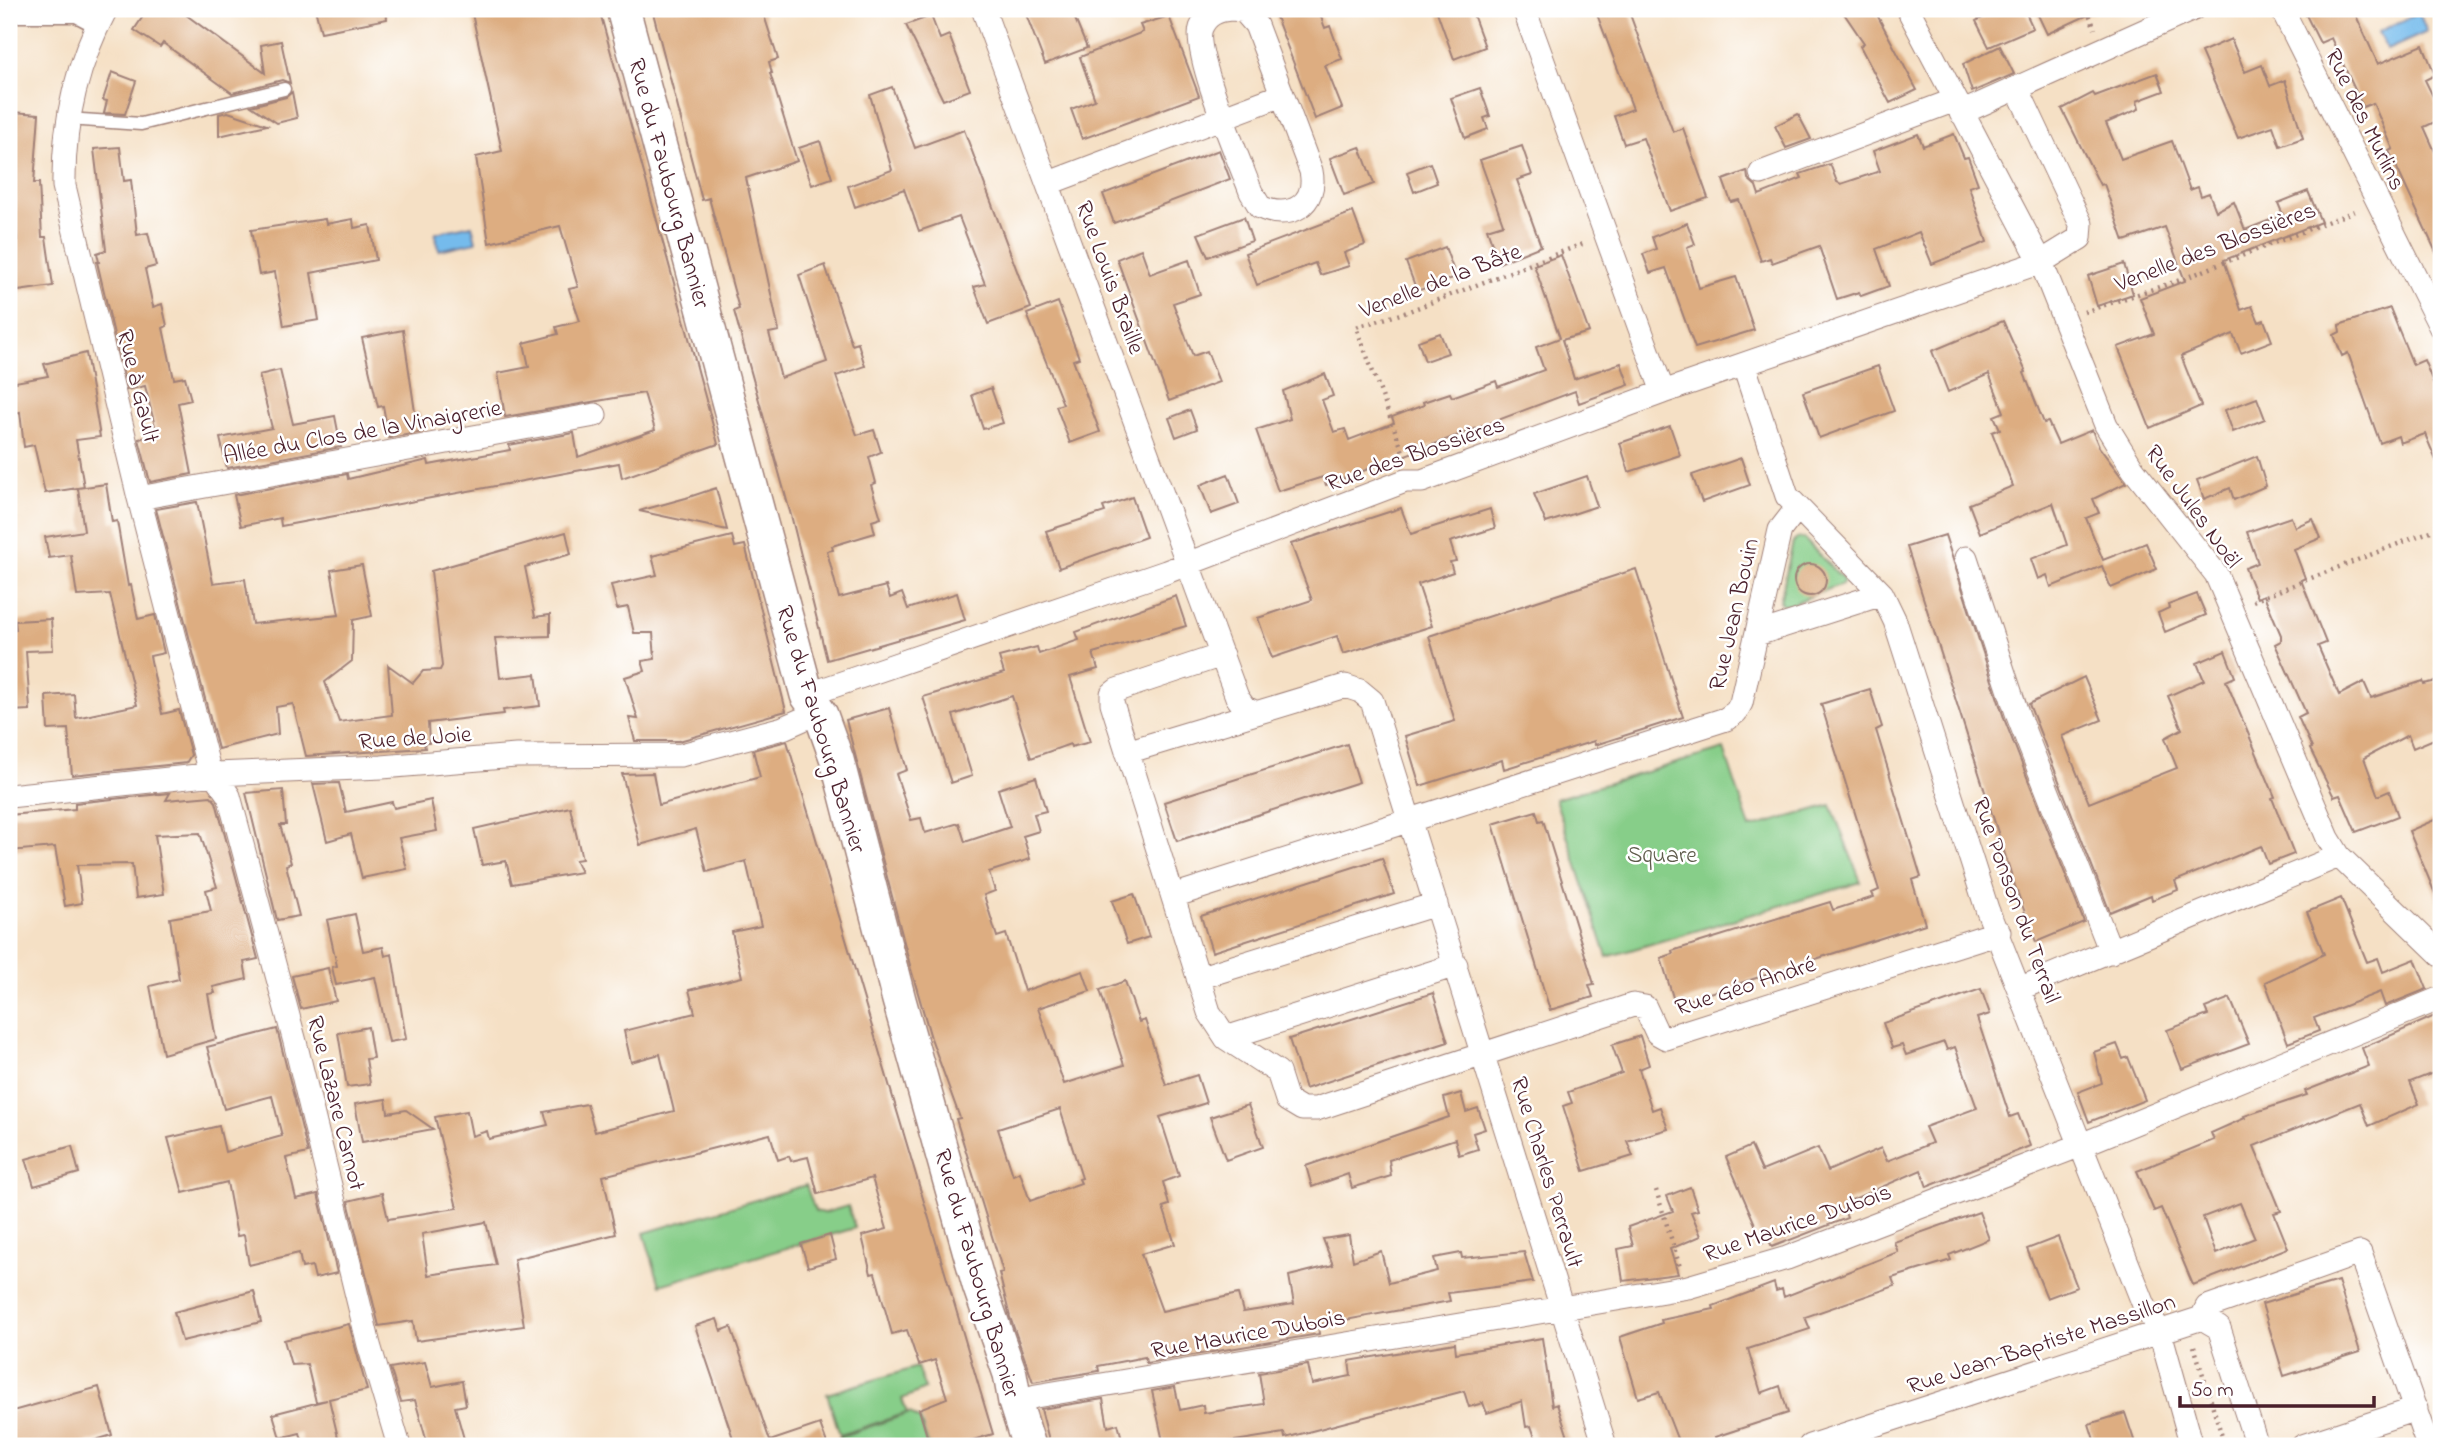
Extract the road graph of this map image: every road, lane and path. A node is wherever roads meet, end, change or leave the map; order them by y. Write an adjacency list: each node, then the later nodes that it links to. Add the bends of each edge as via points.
1 (623, 9): 35 (main road, Rue du Faubourg Bannier)
2 (984, 9): 16 (street, Rue Louis Braille)
3 (1524, 9): 18 (street)
4 (1908, 9): 12 (street, Rue Jules Noël)
5 (2193, 9): 9 (street)
6 (2281, 9): 17 (street, Rue des Murlins)
7 (9, 16): 8 (lane)
8 (102, 18): 14 (street, Rue à Gault, via 75,82)
9 (2017, 88): 12 (street); 19 (street, Rue des Blossières, via 2081,224 2080,238)
10 (284, 89): 14 (lane, via 141,124)
11 (1282, 95): 13 (street); 13 (street, via 1251,18 1243,10 1217,10 1207,18 1199,41); 13 (street, via 1313,183 1310,196 1292,212 1279,214 1260,207)
12 (1958, 107): 15 (street); 19 (street, Rue Jules Noël)
13 (1224, 117): 16 (street)
14 (67, 119): 26 (street, Rue à Gault, via 64,186)
15 (1761, 173)
16 (1049, 183): 30 (street, Rue Louis Braille)
17 (2378, 202): 20 (path, Venelle des Blossières, via 2183,279); 21 (street, Rue des Murlins)
18 (1605, 235): 23 (street); 25 (path, Venelle de la Bâte, via 1404,313 1356,327)
19 (2041, 262): 20 (street, Rue Jules Noël); 22 (street, Rue des Blossières)
20 (2063, 319): 32 (street, Rue Jules Noël, via 2106,425 2133,469 2216,574)
21 (2441, 328)
22 (1744, 366): 23 (street, Rue des Blossières); 27 (street, via 1783,487)
23 (1663, 392): 25 (street, Rue des Blossières, via 1422,481)
24 (595, 415): 26 (street, Allée du Clos de la Vinaigrerie)
25 (1414, 480): 30 (street, Rue des Blossières)
26 (139, 498): 38 (street, Rue à Gault, via 208,766)
27 (1797, 508): 31 (street, Rue Ponson du Terrail); 33 (street, Rue Jean Bouin, via 1780,530)
28 (2441, 527): 32 (path)
29 (1966, 558): 45 (street, via 2018,716)
30 (1188, 563): 34 (street); 35 (street, Rue des Blossières)
31 (1882, 594): 33 (street); 44 (street, Rue Ponson du Terrail, via 1895,621)
32 (2231, 610): 41 (street, Rue Jules Noël)
33 (1757, 634): 40 (street, Rue Jean Bouin, via 1741,703 1726,719)
34 (1222, 655): 36 (street, via 1237,697); 37 (street, Rue Charles Perrault, via 1112,695)
35 (813, 703): 38 (street, Rue de Joie, via 783,727 681,755 516,756); 59 (main road, Rue du Faubourg Bannier, via 837,760 899,1000)
36 (1256, 713): 37 (street, Rue Charles Perrault); 40 (street, Rue Charles Perrault, via 1345,686 1360,691 1372,701)
37 (1127, 752): 42 (street, Rue Charles Perrault)
38 (216, 775): 39 (street, Rue de Joie); 61 (street, Rue Lazare Carnot, via 229,796)
39 (9, 796)
40 (1409, 821): 42 (street); 43 (street, Rue Charles Perrault)
41 (2339, 856): 45 (street); 46 (street, Rue Jules Noël)
42 (1173, 896): 48 (street, Rue Charles Perrault)
43 (1436, 904): 47 (street, Rue Charles Perrault); 48 (street)
44 (1998, 932): 49 (street, Rue Ponson du Terrail); 52 (street, Rue Géo André, via 1666,1038 1657,1033 1645,1007 1633,1005)
45 (2111, 952): 49 (street)
46 (2441, 955)
47 (1456, 965): 51 (street); 52 (street, Rue Charles Perrault)
48 (1198, 978): 51 (street, Rue Charles Perrault, via 1209,1012)
49 (2021, 988): 53 (street, Rue Ponson du Terrail)
50 (2441, 998): 53 (street, Rue Maurice Dubois)
51 (1226, 1038): 52 (street, Rue Charles Perrault, via 1278,1072 1287,1100 1302,1109 1316,1109)
52 (1484, 1054): 56 (street, Rue Charles Perrault)
53 (2081, 1145): 55 (street, Rue Maurice Dubois, via 1787,1258); 58 (street, Rue Ponson du Terrail, via 2144,1305)
54 (1656, 1190): 55 (path)
55 (1688, 1287): 56 (street, Rue Maurice Dubois)
56 (1562, 1307): 59 (street, Rue Maurice Dubois); 63 (street, Rue Charles Perrault)
57 (2194, 1321): 58 (street, Rue Jean-Baptiste Massillon); 60 (street, Rue Jean-Baptiste Massillon, via 2207,1307 2360,1253); 66 (path); 67 (street, via 2219,1328)
58 (2160, 1332): 64 (street, Rue Jean-Baptiste Massillon); 65 (street, Rue Ponson du Terrail)
59 (1015, 1402): 62 (main road, Rue du Faubourg Bannier)
60 (2416, 1409): 68 (street); 69 (street)
61 (399, 1446)
62 (1029, 1446)
63 (1605, 1446)
64 (1810, 1446)
65 (2192, 1446)
66 (2225, 1446)
67 (2257, 1446)
68 (2303, 1446)
69 (2428, 1446)

